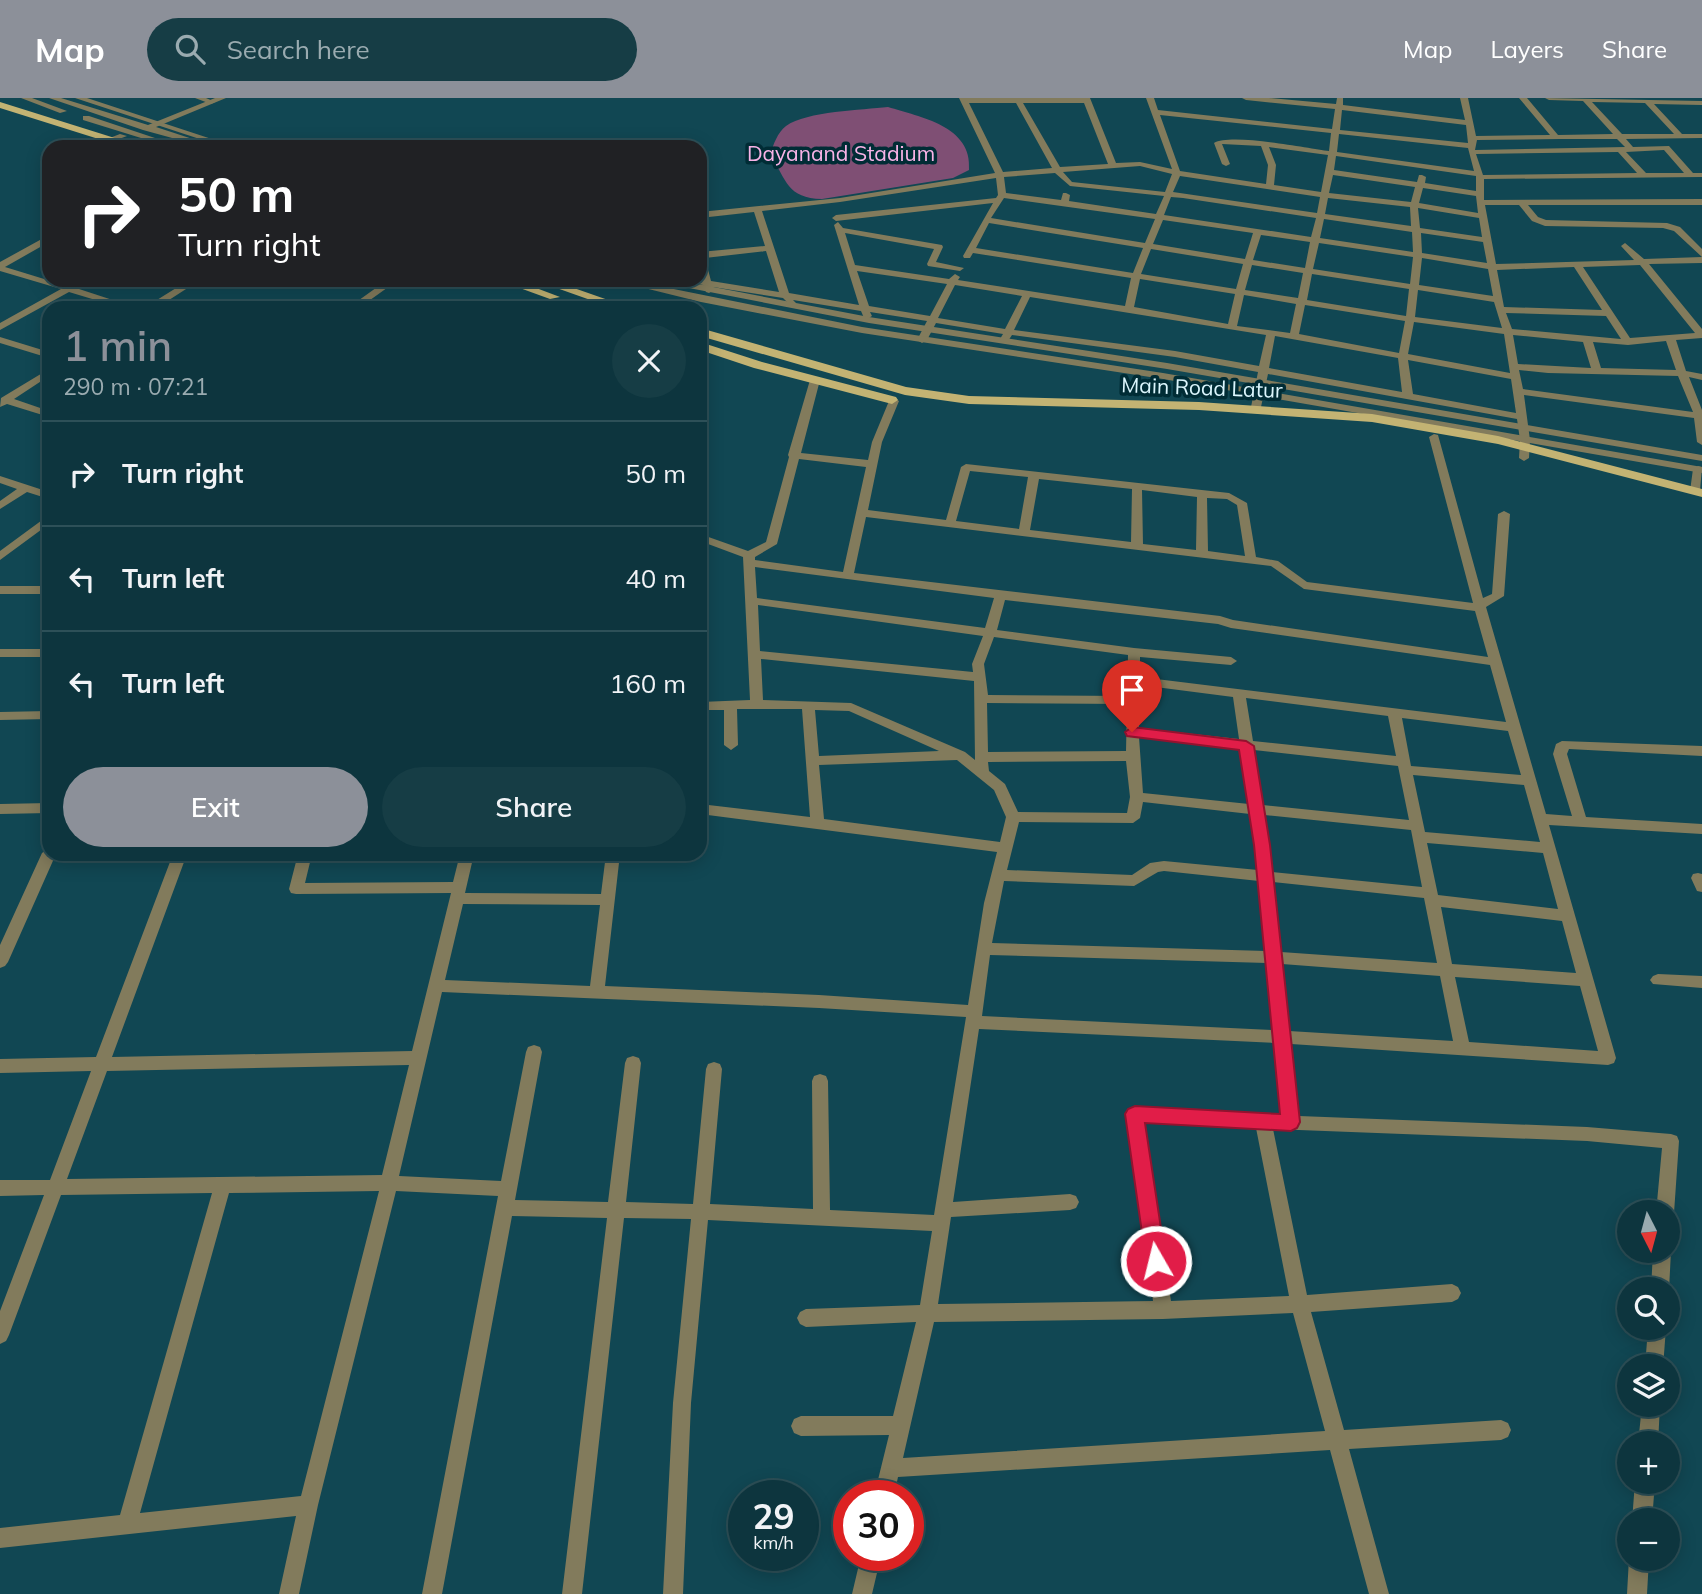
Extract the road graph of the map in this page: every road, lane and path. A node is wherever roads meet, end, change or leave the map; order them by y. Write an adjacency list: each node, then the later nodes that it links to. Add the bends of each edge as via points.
1 (25, 98): 27 (street)
2 (53, 98): 25 (street)
3 (79, 98): 25 (street)
4 (199, 98): 17 (street)
5 (222, 98): 17 (street)
6 (1150, 98): 22 (street)
7 (1246, 98): 19 (street)
8 (1463, 98): 24 (street)
9 (1523, 98): 32 (street)
10 (1549, 98): 12 (street)
11 (1087, 99): 14 (street); 45 (street)
12 (1585, 99): 18 (street); 28 (street)
13 (964, 100): 16 (street); 50 (street)
14 (1029, 100): 16 (street)
15 (1684, 100): 18 (street); 20 (street)
16 (1018, 101): 47 (street)
17 (211, 102): 25 (street)
18 (1648, 102): 29 (street)
19 (1340, 103): 24 (street); 26 (street)
20 (1702, 103)
21 (0, 105): 34 (main road)
22 (1155, 112): 26 (street); 49 (street)
23 (0, 116): 33 (main road)
24 (1470, 123): 39 (street)
25 (153, 125): 27 (street); 36 (street); 37 (street)
26 (1336, 130): 31 (street); 42 (street)
27 (132, 133): 34 (street); 35 (street)
28 (1619, 136): 29 (street); 32 (street); 40 (street)
29 (1680, 136): 30 (street)
30 (1702, 136)
31 (1402, 138): 39 (street); 43 (street)
32 (1557, 138): 39 (street)
33 (76, 140)
34 (112, 140)
35 (155, 140)
36 (194, 140)
37 (207, 140)
38 (1264, 144): 42 (street); 44 (street, via 1218,143); 57 (street, via 1272,165)
39 (1471, 145): 41 (street); 53 (street)
40 (1632, 149): 41 (street); 51 (street, via 1665,148)
41 (1620, 150): 54 (street)
42 (1332, 153): 43 (street); 48 (street)
43 (1399, 163): 46 (street)
44 (1226, 164)
45 (1113, 166): 47 (street); 49 (street, via 1140,164)
46 (1425, 166): 53 (street); 56 (street)
47 (1057, 170): 50 (street); 55 (street)
48 (1330, 172): 56 (street); 59 (street)
49 (1177, 173): 57 (street); 58 (street)
50 (1000, 175): 60 (street); 62 (street)
51 (1691, 175): 52 (street); 54 (street)
52 (1702, 175)
53 (1480, 176): 54 (street); 61 (street)
54 (1644, 176)
55 (1070, 184): 58 (street); 64 (street)
56 (1420, 185): 61 (street); 66 (street)
57 (1270, 186): 59 (street)
58 (1169, 194): 69 (street); 71 (street)
59 (1323, 195): 66 (street); 69 (street)
60 (1000, 198): 64 (street); 72 (street); 73 (street)
61 (1480, 199): 65 (street); 70 (street)
62 (840, 200): 67 (street); 72 (street)
63 (1702, 202): 65 (street)
64 (1064, 203): 71 (street)
65 (1521, 204): 84 (street, via 1545,223 1670,226)
66 (1414, 205): 70 (street); 75 (street)
67 (758, 210): 68 (street); 82 (street)
68 (707, 214)
69 (1318, 216): 75 (street); 77 (street)
70 (1482, 216): 78 (street)
71 (1160, 217): 76 (street); 80 (street)
72 (836, 218): 74 (street)
73 (986, 220): 80 (street); 83 (street)
74 (840, 230): 92 (street); 94 (street, via 939,247 931,264)
75 (1416, 230): 78 (street); 86 (street)
76 (1258, 232): 77 (street); 88 (street)
77 (1313, 240): 86 (street); 95 (street)
78 (1487, 240): 93 (street)
79 (42, 242): 91 (street)
80 (1148, 246): 88 (street); 96 (street)
81 (1625, 246): 89 (street)
82 (770, 248): 85 (street); 119 (street)
83 (971, 250): 94 (street); 96 (street)
84 (1702, 254)
85 (707, 255)
86 (1418, 255): 93 (street); 108 (street)
87 (1702, 260): 89 (street)
88 (1248, 262): 95 (street); 110 (street)
89 (1642, 262): 90 (street); 135 (street)
90 (1577, 265): 93 (street); 125 (street)
91 (0, 267): 97 (street)
92 (851, 267): 99 (street); 123 (street)
93 (1492, 267): 122 (street)
94 (960, 268): 99 (street)
95 (1307, 271): 108 (street); 120 (street)
96 (1136, 276): 110 (street); 124 (street)
97 (42, 280)
98 (707, 283): 107 (street)
99 (952, 283): 111 (street); 126 (street)
100 (63, 287): 109 (street)
101 (72, 287): 109 (street)
102 (183, 287): 112 (street)
103 (383, 287): 116 (street)
104 (525, 287): 117 (main road)
105 (561, 287): 118 (main road)
106 (648, 287): 134 (street)
107 (708, 287): 119 (street)
108 (1414, 287): 122 (street); 127 (street)
109 (69, 289): 113 (street); 114 (street)
110 (1240, 292): 120 (street); 130 (street)
111 (1027, 294): 124 (street); 137 (street)
112 (161, 300): 115 (street)
113 (47, 301)
114 (109, 301)
115 (164, 301)
116 (363, 301)
117 (566, 301)
118 (604, 301)
119 (789, 301): 123 (street); 128 (street)
120 (1301, 303): 127 (street); 136 (street)
121 (42, 304): 129 (street)
122 (1499, 305): 125 (street); 131 (street)
123 (864, 308): 126 (street); 128 (street)
124 (1129, 309): 130 (street)
125 (1608, 313): 141 (street)
126 (934, 319): 134 (street); 137 (street)
127 (1410, 319): 131 (street); 144 (street)
128 (869, 320): 134 (street)
129 (0, 327)
130 (1232, 328): 132 (street)
131 (1508, 332): 138 (street); 145 (street)
132 (1271, 333): 136 (street); 146 (street)
133 (707, 334): 154 (main road, Main Road Latur, via 936,396 982,400)
134 (925, 335): 137 (street); 154 (street)
135 (1702, 335): 139 (street)
136 (1294, 336): 144 (street)
137 (1006, 337): 146 (street, via 1175,354); 154 (street)
138 (1587, 338): 141 (street); 147 (street)
139 (1670, 338): 141 (street); 148 (street)
140 (0, 340): 143 (street)
141 (1628, 342)
142 (707, 348): 152 (main road, Main Road Latur)
143 (42, 353)
144 (1403, 357): 151 (street); 155 (street)
145 (1513, 366): 147 (street); 151 (street)
146 (1264, 370): 154 (street); 155 (street)
147 (1597, 371): 148 (street)
148 (1682, 373): 149 (street); 160 (street)
149 (1702, 375)
150 (42, 377): 157 (street)
151 (1515, 377): 153 (street)
152 (815, 380): 156 (main road, Main Road Latur); 165 (street)
153 (1518, 391): 159 (street); 160 (street)
154 (1259, 394): 161 (main road, Main Road Latur); 161 (street)
155 (1408, 397): 159 (street)
156 (894, 401): 161 (main road, Main Road Latur, via 991,412); 166 (street)
157 (3, 402): 158 (street)
158 (42, 412)
159 (1521, 416): 162 (street)
160 (1700, 416): 163 (street)
161 (1431, 425): 162 (street); 164 (main road, Main Road Latur); 193 (street)
162 (1523, 428): 164 (street); 167 (street)
163 (1702, 442)
164 (1525, 448): 167 (street); 172 (main road, Main Road Latur); 175 (main road, Main Road Latur)
165 (793, 455): 166 (street); 186 (street, via 771,544)
166 (872, 464): 177 (street)
167 (1701, 465): 172 (street)
168 (1034, 474): 170 (street); 180 (street, via 966,467); 181 (street)
169 (0, 479): 171 (street)
170 (1137, 486): 174 (street); 183 (street)
171 (25, 488): 173 (street); 176 (street)
172 (1698, 492)
173 (42, 494)
174 (1202, 494): 185 (street); 187 (street, via 1230,496 1242,503)
175 (1702, 504)
176 (0, 506)
177 (862, 513): 180 (street); 188 (street)
178 (1504, 514): 193 (street, via 1498,596)
179 (42, 523): 184 (street)
180 (950, 524): 181 (street)
181 (1024, 533): 183 (street)
182 (707, 540): 186 (street)
183 (1136, 547): 185 (street)
184 (3, 551)
185 (1202, 555): 187 (street)
186 (748, 559): 188 (street); 192 (street)
187 (1251, 561): 193 (street, via 1274,563 1304,585)
188 (848, 576): 191 (street)
189 (0, 590): 190 (street)
190 (42, 590)
191 (1000, 595): 194 (street); 200 (street, via 1220,620)
192 (752, 601): 194 (street); 198 (street)
193 (1479, 607): 200 (street)
194 (990, 632): 195 (street); 201 (street)
195 (1134, 652): 199 (street); 202 (street)
196 (0, 653): 197 (street)
197 (42, 653)
198 (754, 654): 201 (street); 206 (street)
199 (1231, 661)
200 (1495, 662): 213 (street)
201 (978, 677): 204 (street)
202 (1133, 680): 203 (street); 205 (street)
203 (1239, 693): 210 (street); 216 (street)
204 (982, 699): 205 (street); 221 (street)
205 (1132, 701): 214 (street)
206 (757, 704): 207 (street); 208 (street)
207 (730, 705): 209 (street); 215 (street)
208 (808, 705): 218 (street, via 852,707); 220 (street)
209 (707, 706)
210 (1394, 712): 213 (street); 222 (street)
211 (42, 715): 212 (street)
212 (0, 716)
213 (1513, 727): 223 (street)
214 (1132, 732): 216 (street); 219 (street)
215 (731, 745)
216 (1246, 746): 222 (street); 225 (street)
217 (1702, 751): 231 (street, via 1560,747)
218 (960, 755): 220 (street); 221 (street)
219 (1132, 756): 221 (street); 224 (street)
220 (812, 761): 232 (street)
221 (982, 765): 229 (street, via 1000,787)
222 (1405, 766): 223 (street); 234 (street)
223 (1529, 781): 230 (street)
224 (1137, 797): 225 (street); 229 (street, via 1133,818)
225 (1256, 807): 234 (street); 243 (street)
226 (42, 808): 227 (street)
227 (0, 809)
228 (707, 809): 232 (street)
229 (1013, 817): 235 (street)
230 (1540, 819): 231 (street); 236 (street)
231 (1580, 821): 233 (street)
232 (817, 823): 235 (street)
233 (1702, 829)
234 (1418, 831): 236 (street); 245 (street)
235 (1005, 848): 242 (street)
236 (1548, 848): 247 (street)
237 (45, 861): 250 (street)
238 (177, 861): 263 (street)
239 (303, 861): 244 (street, via 296,890)
240 (465, 861): 244 (street)
241 (612, 861): 246 (street)
242 (998, 875): 243 (street, via 1134,881 1164,866); 248 (street)
243 (1265, 876): 245 (street); 249 (street)
244 (458, 892): 246 (street); 255 (street)
245 (1431, 897): 247 (street); 251 (street)
246 (607, 900): 256 (street)
247 (1568, 916): 252 (street)
248 (985, 949): 249 (street); 257 (street)
249 (1272, 958): 251 (street); 258 (street)
250 (0, 962)
251 (1446, 970): 252 (street); 259 (street)
252 (1586, 980): 259 (street, via 1608,1058)
253 (1658, 980): 254 (street)
254 (1702, 982)
255 (435, 986): 256 (street); 261 (street)
256 (597, 991): 257 (street, via 859,1002)
257 (975, 1017): 258 (street); 278 (street)
258 (1283, 1038): 259 (street); 268 (street)
259 (1462, 1049)
260 (534, 1052): 273 (street)
261 (417, 1058): 263 (street); 269 (street)
262 (633, 1063): 276 (street)
263 (103, 1065): 264 (street); 272 (street)
264 (0, 1066)
265 (714, 1069): 277 (street)
266 (820, 1082): 279 (street)
267 (1263, 1121): 268 (street); 281 (street); 282 (street, via 1135,1114)
268 (1291, 1122): 274 (street, via 1671,1141)
269 (388, 1183): 270 (street); 273 (street); 292 (street)
270 (222, 1186): 272 (street); 293 (street)
271 (0, 1188): 272 (street)
272 (55, 1188): 285 (street)
273 (506, 1198): 276 (street); 298 (street)
274 (1666, 1200)
275 (1070, 1202): 278 (street)
276 (616, 1210): 277 (street); 299 (street)
277 (701, 1211): 279 (street); 300 (street, via 682,1403)
278 (942, 1216): 279 (street); 283 (street)
279 (822, 1217)
280 (1452, 1293): 281 (street)
281 (1300, 1304): 282 (street); 289 (street)
282 (1163, 1310): 283 (street)
283 (927, 1313): 284 (street); 286 (street)
284 (806, 1318)
285 (0, 1335)
286 (900, 1425): 287 (street); 290 (street)
287 (801, 1426)
288 (1501, 1430): 289 (street)
289 (1337, 1441): 290 (street); 302 (street)
290 (891, 1468): 291 (street)
291 (888, 1480)
292 (308, 1505): 293 (street); 297 (street)
293 (127, 1524): 294 (street)
294 (0, 1538)
295 (867, 1571): 301 (street)
296 (1638, 1571): 303 (street)
297 (289, 1594)
298 (432, 1594)
299 (572, 1594)
300 (673, 1594)
301 (862, 1594)
302 (1379, 1594)
303 (1637, 1594)

